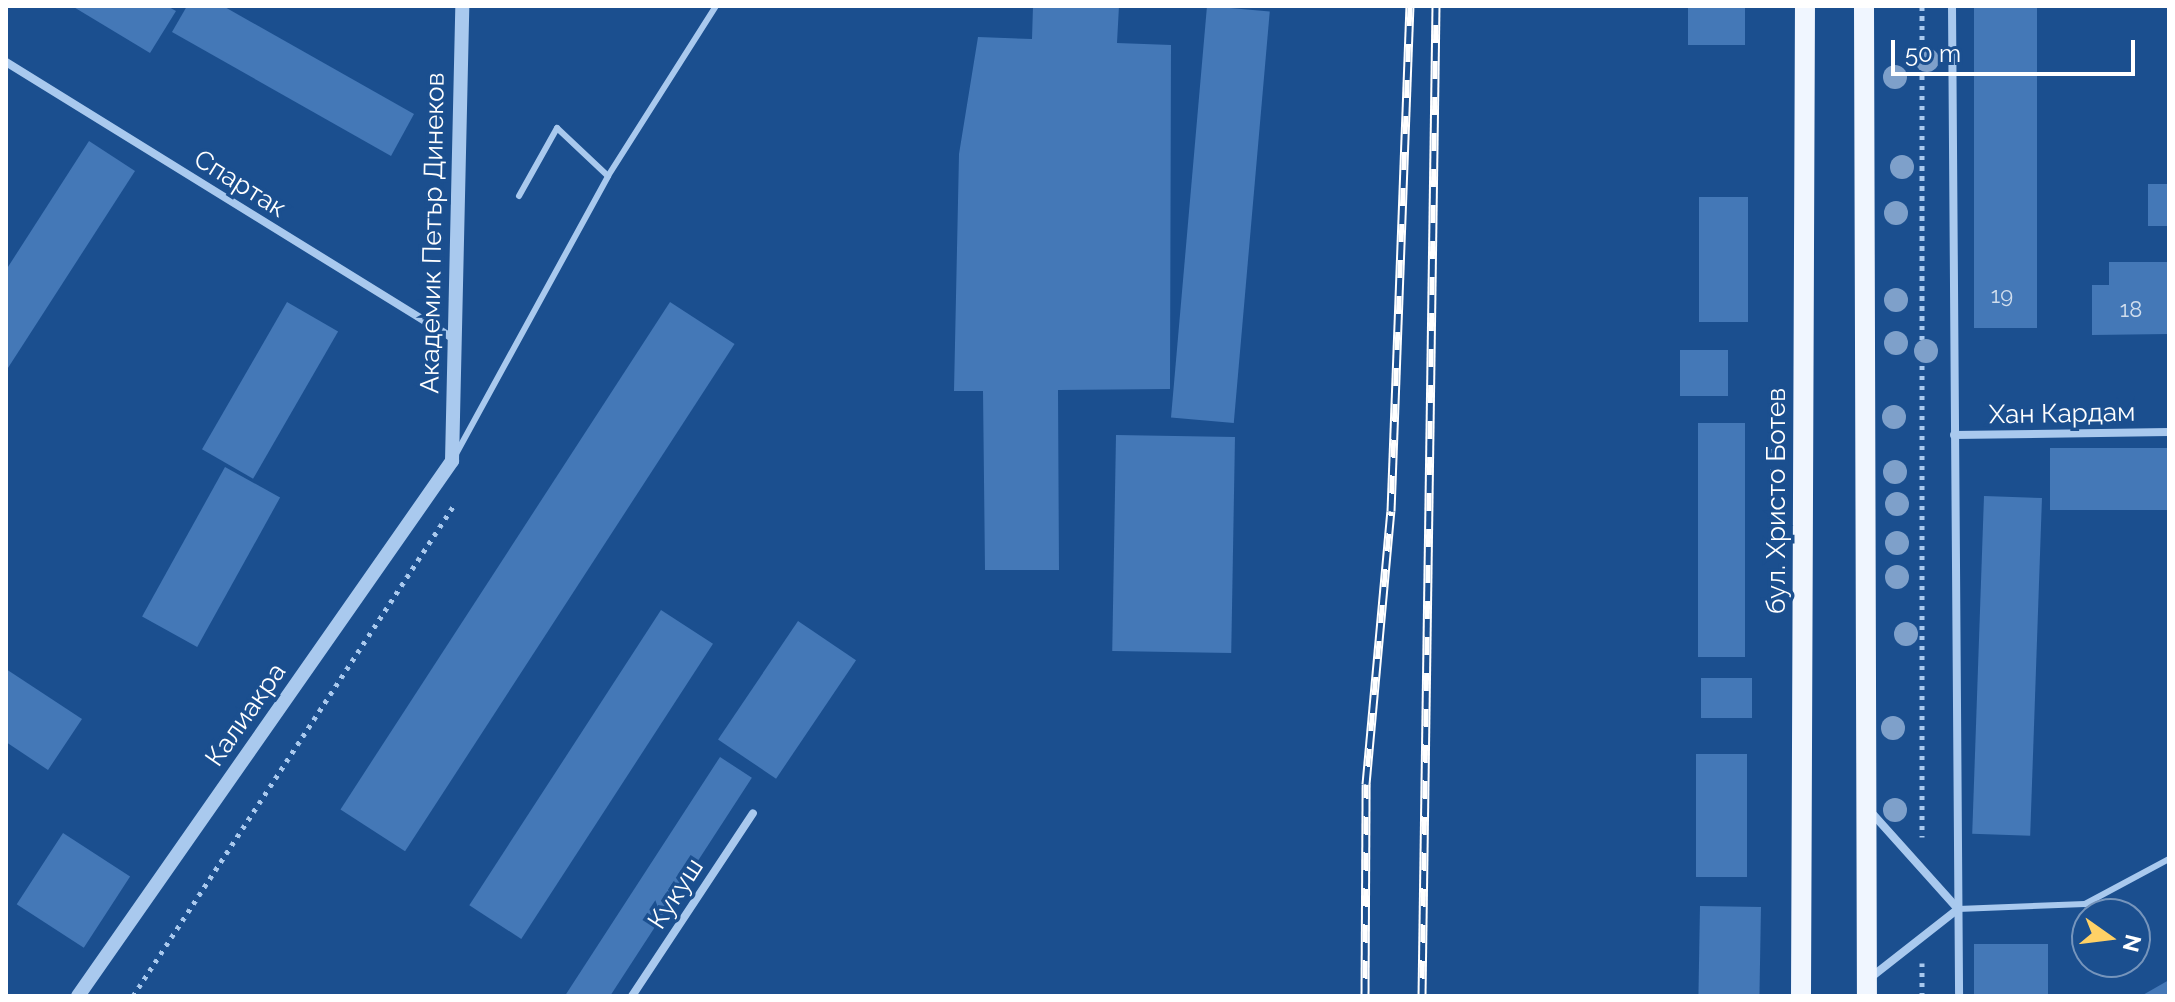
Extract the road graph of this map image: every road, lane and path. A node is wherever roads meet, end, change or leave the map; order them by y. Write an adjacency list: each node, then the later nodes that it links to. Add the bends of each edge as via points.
1 (462, 6): 10 (street, Академик Петър Динеков)
2 (716, 6): 8 (lane)
3 (1805, 6): 25 (main road, бул. Христо Ботев)
4 (1864, 6): 15 (main road)
5 (1922, 6): 18 (path)
6 (1952, 6): 12 (street)
7 (6, 62): 10 (street, Спартак)
8 (608, 176): 9 (lane, via 557,128); 13 (lane)
9 (519, 196)
10 (454, 339): 13 (street, Академик Петър Динеков)
11 (2169, 432): 12 (street, Хан Кардам)
12 (1954, 435): 19 (street)
13 (452, 461): 22 (street, Калиакра)
14 (454, 504): 23 (path)
15 (1867, 808): 18 (street); 21 (main road)
16 (753, 813): 24 (street, Кукуш)
17 (2169, 859): 19 (lane, via 2085,904)
18 (1922, 869): 19 (street)
19 (1958, 909): 20 (street); 27 (street)
20 (1922, 938): 21 (street); 26 (path)
21 (1867, 988)
22 (78, 996)
23 (133, 996)
24 (632, 996)
25 (1801, 996)
26 (1922, 996)
27 (1959, 996)

